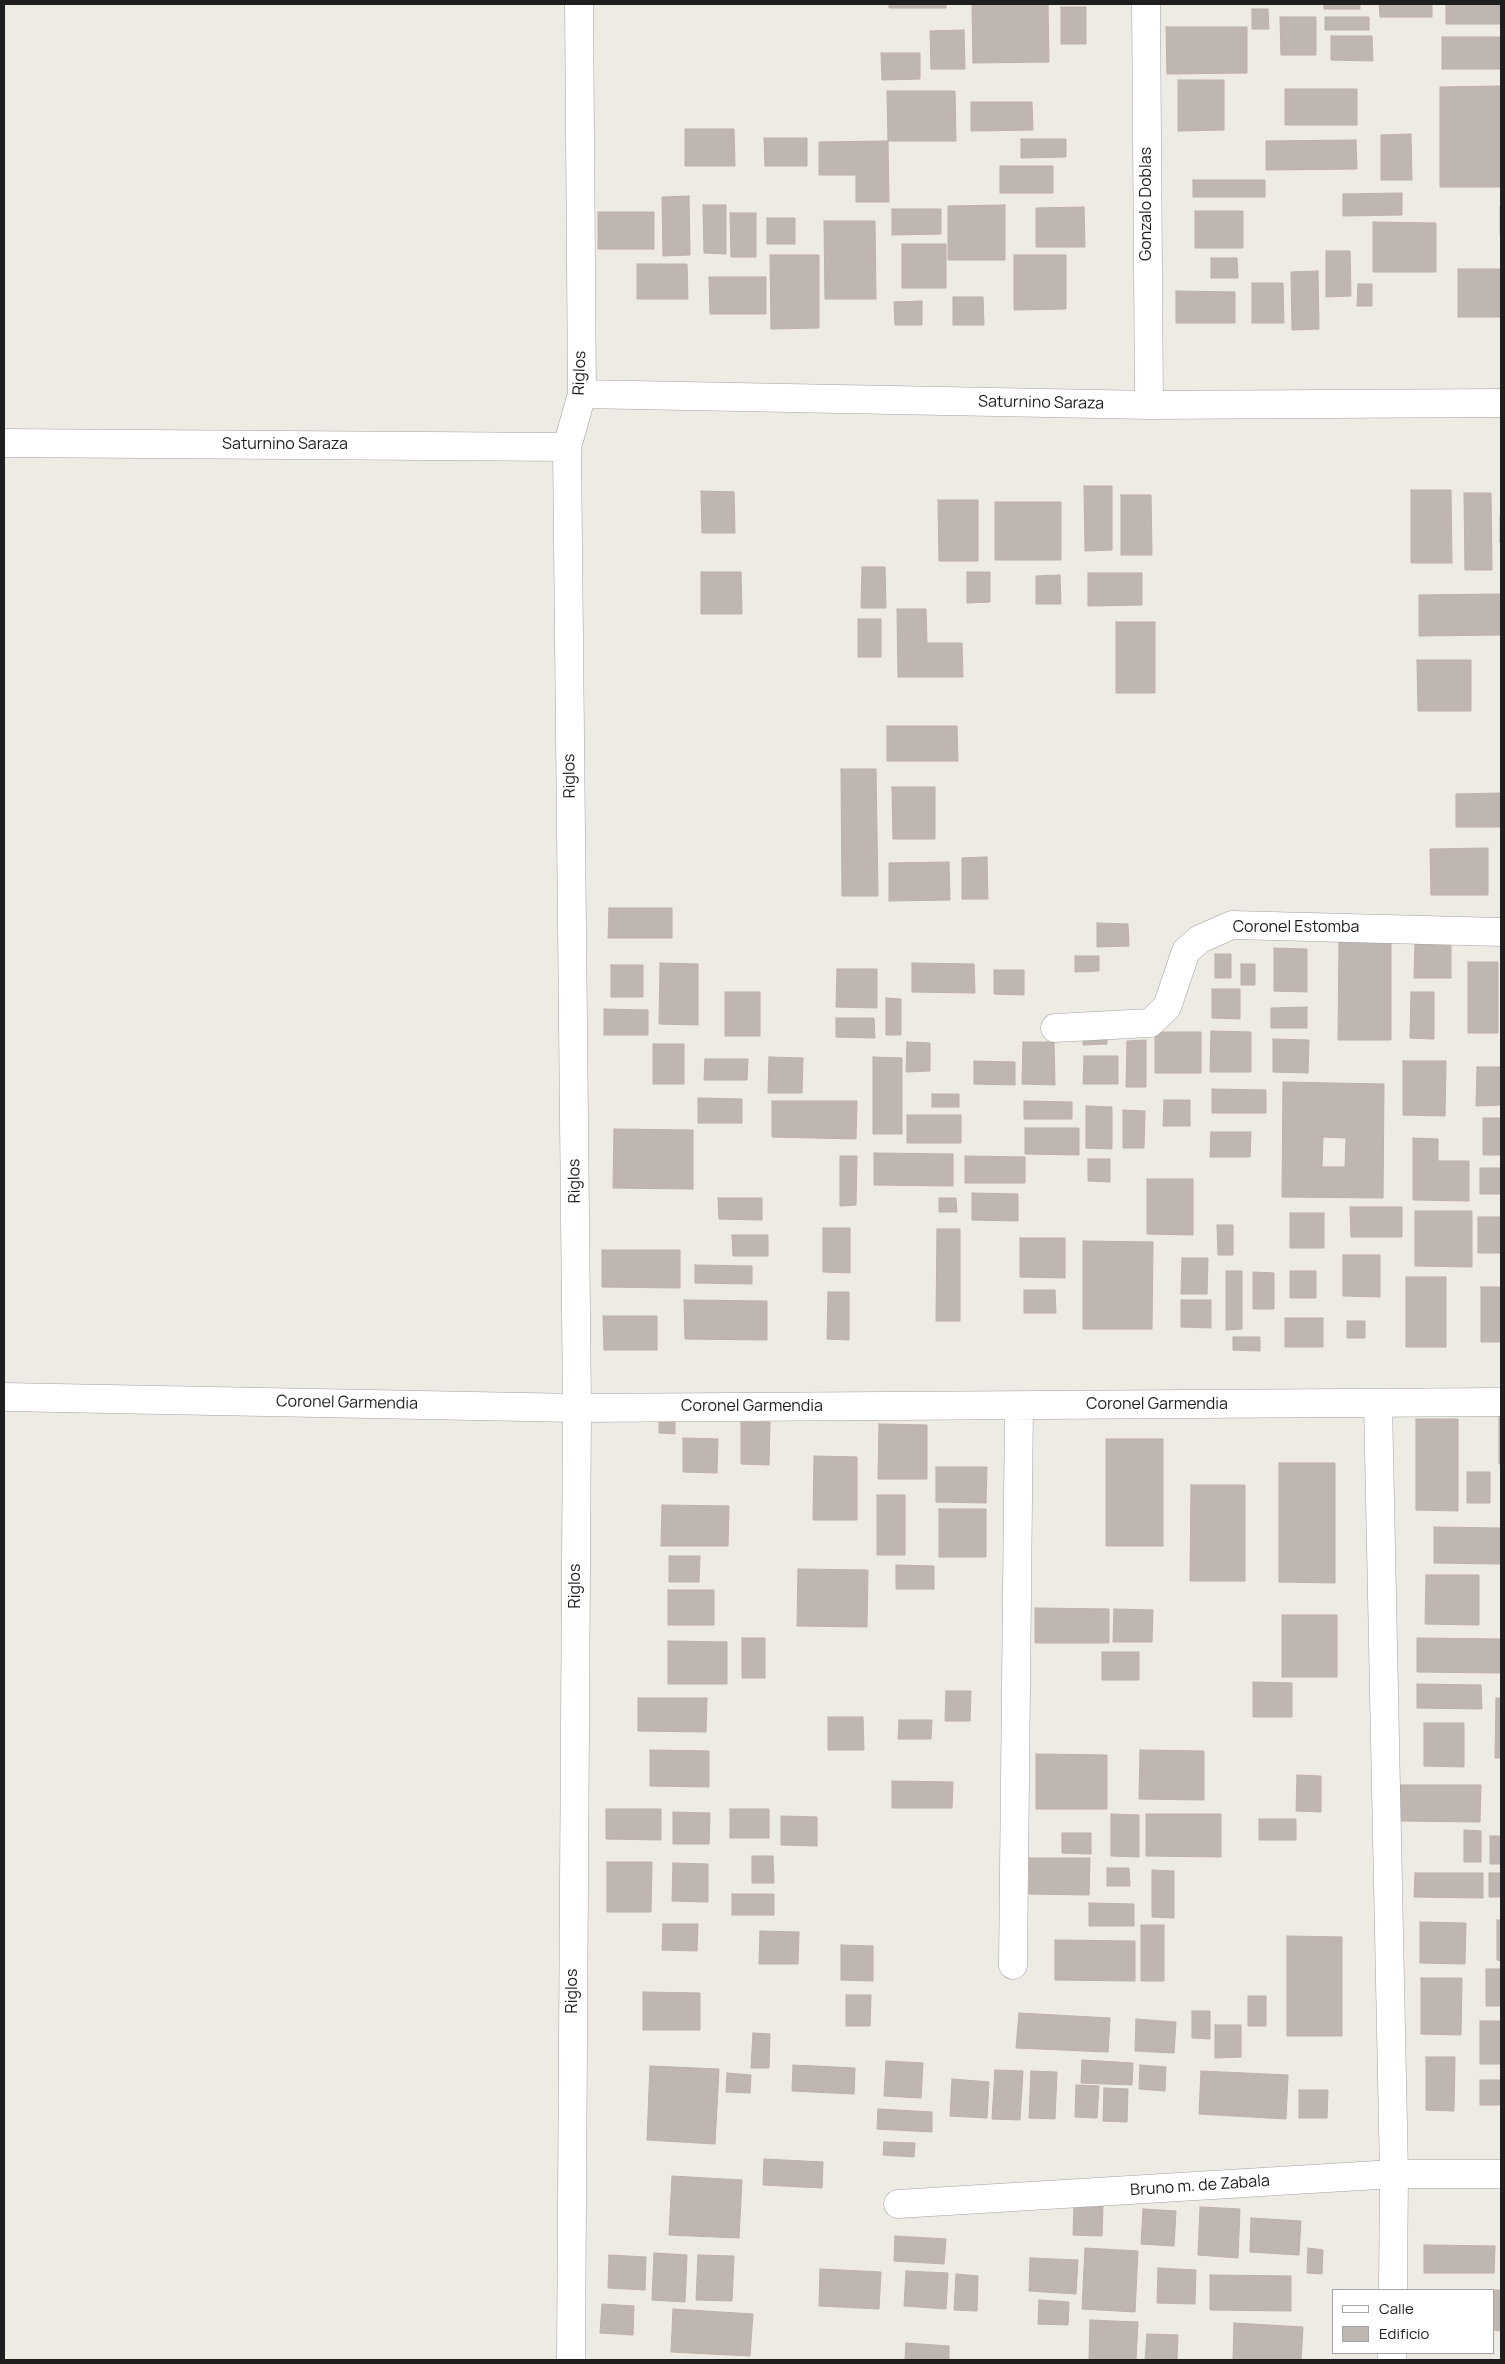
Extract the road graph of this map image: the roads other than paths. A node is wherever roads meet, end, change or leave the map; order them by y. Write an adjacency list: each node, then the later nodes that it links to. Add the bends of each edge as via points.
1 (579, 4): 3 (street, Riglos)
2 (1146, 4): 5 (street, Gonzalo Doblas)
3 (582, 394): 5 (street, Saturnino Saraza); 7 (street, Riglos)
4 (1501, 403): 5 (street, Saturnino Saraza)
5 (1149, 405)
6 (4, 443): 7 (street, Saturnino Saraza)
7 (567, 447): 14 (street, Riglos)
8 (1501, 932): 9 (street, Coronel Estomba, via 1232,925 1200,938 1186,951 1167,1008 1150,1023)
9 (1055, 1028)
10 (4, 1396): 14 (street, Coronel Garmendia)
11 (1501, 1402): 12 (street, Coronel Garmendia)
12 (1378, 1403): 13 (street, Coronel Garmendia); 16 (street)
13 (1018, 1406): 14 (street, Coronel Garmendia); 15 (street)
14 (577, 1408): 20 (street, Riglos)
15 (1013, 1965)
16 (1394, 2174): 17 (street, Bruno m. de Zabala); 18 (street, Bruno m. de Zabala); 19 (street)
17 (1501, 2174)
18 (898, 2204)
19 (1393, 2289)
20 (571, 2360)

